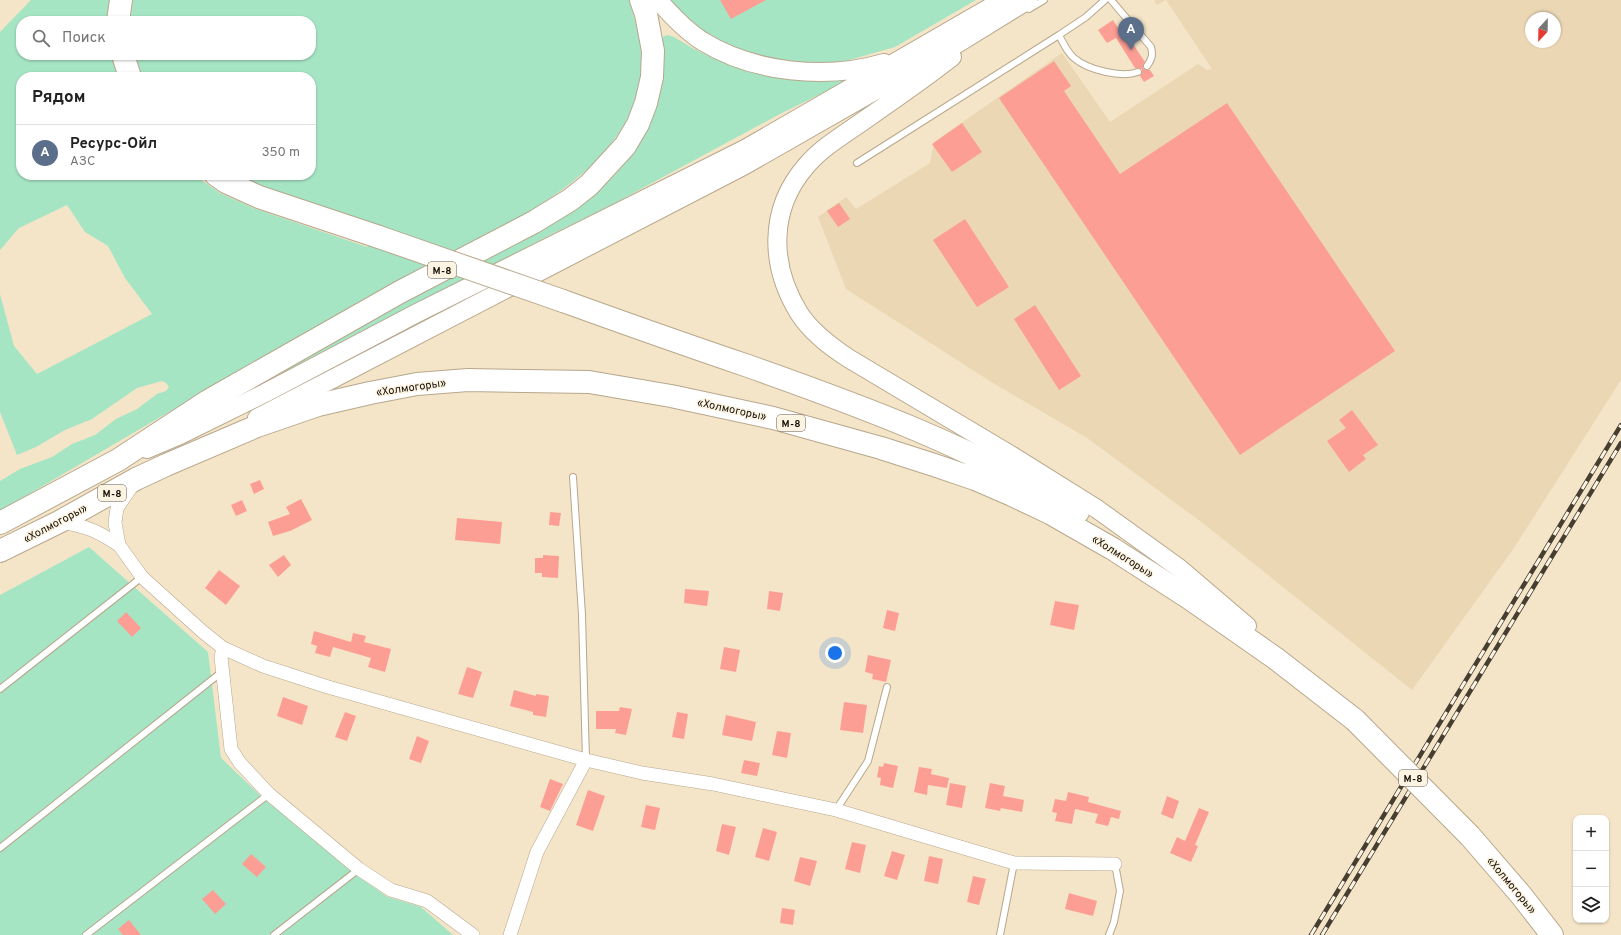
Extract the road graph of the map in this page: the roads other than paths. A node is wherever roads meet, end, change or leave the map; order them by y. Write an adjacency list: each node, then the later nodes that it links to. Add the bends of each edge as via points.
1 (121, 0): 9 (highway)
2 (642, 0): 19 (highway, М-8, via 653,51 652,77 646,103 638,124 625,146 589,185 534,222 400,292 208,401)
3 (658, 0): 12 (main road, М-8, via 672,16 702,40 733,56 765,66 815,72 870,67)
4 (1003, 0): 12 (main road, М-8)
5 (1044, 0): 8 (lane)
6 (1105, 0): 10 (lane, via 1086,17)
7 (1111, 0): 14 (lane, via 1150,47 1152,60)
8 (1024, 8): 11 (main road, М-8, via 997,19)
9 (119, 16)
10 (1059, 34): 16 (lane, via 1074,59 1088,66 1111,73); 17 (lane)
11 (969, 36): 20 (main road, М-8, via 827,119 689,195); 28 (main road, М-8, via 956,54 834,142 806,166 786,198 777,233 776,249 784,283 799,313 829,345 1097,509 1179,568)
12 (908, 56): 19 (main road, М-8, via 746,149 422,310 265,393 180,435)
13 (125, 60): 15 (highway)
14 (1147, 66)
15 (128, 72)
16 (1138, 72)
17 (857, 163)
18 (223, 180): 28 (highway, «Холмогоры» / М-8, bridge, via 259,197 848,401 963,450 1015,476 1107,530)
19 (118, 460): 24 (highway, М-8)
20 (166, 465): 22 (highway, «Холмогоры» / М-8); 33 (highway, «Холмогоры» / М-8, via 257,426 318,405 417,384 468,380 589,382 672,396 773,418 881,448 975,479 1043,510 1113,549 1189,598 1275,658)
21 (573, 477): 34 (lane, via 582,615)
22 (136, 479): 23 (highway, «Холмогоры» / М-8); 25 (street, via 117,508 115,523)
23 (59, 522): 25 (street, via 96,530); 26 (highway, «Холмогоры» / М-8)
24 (0, 523)
25 (119, 545): 27 (street)
26 (0, 551)
27 (142, 577): 29 (street); 32 (lane)
28 (1247, 626): 33 (highway, «Холмогоры» / М-8)
29 (223, 648): 30 (street, via 221,657); 34 (street, via 263,666 328,687)
30 (224, 671): 35 (street, via 231,749 240,763); 37 (lane)
31 (887, 687): 36 (lane, via 868,761)
32 (0, 689)
33 (1355, 720): 47 (highway, «Холмогоры» / М-8, bridge, via 1470,836)
34 (586, 760): 36 (street); 44 (street, via 537,852)
35 (269, 794): 40 (street); 41 (lane)
36 (836, 810): 38 (street)
37 (0, 848)
38 (1014, 862): 39 (street); 45 (lane)
39 (1115, 864): 46 (lane, via 1120,891)
40 (358, 868): 42 (lane); 43 (street, via 391,890 427,901)
41 (86, 935)
42 (274, 935)
43 (473, 935)
44 (510, 935)
45 (1000, 935)
46 (1109, 935)
47 (1552, 935)

